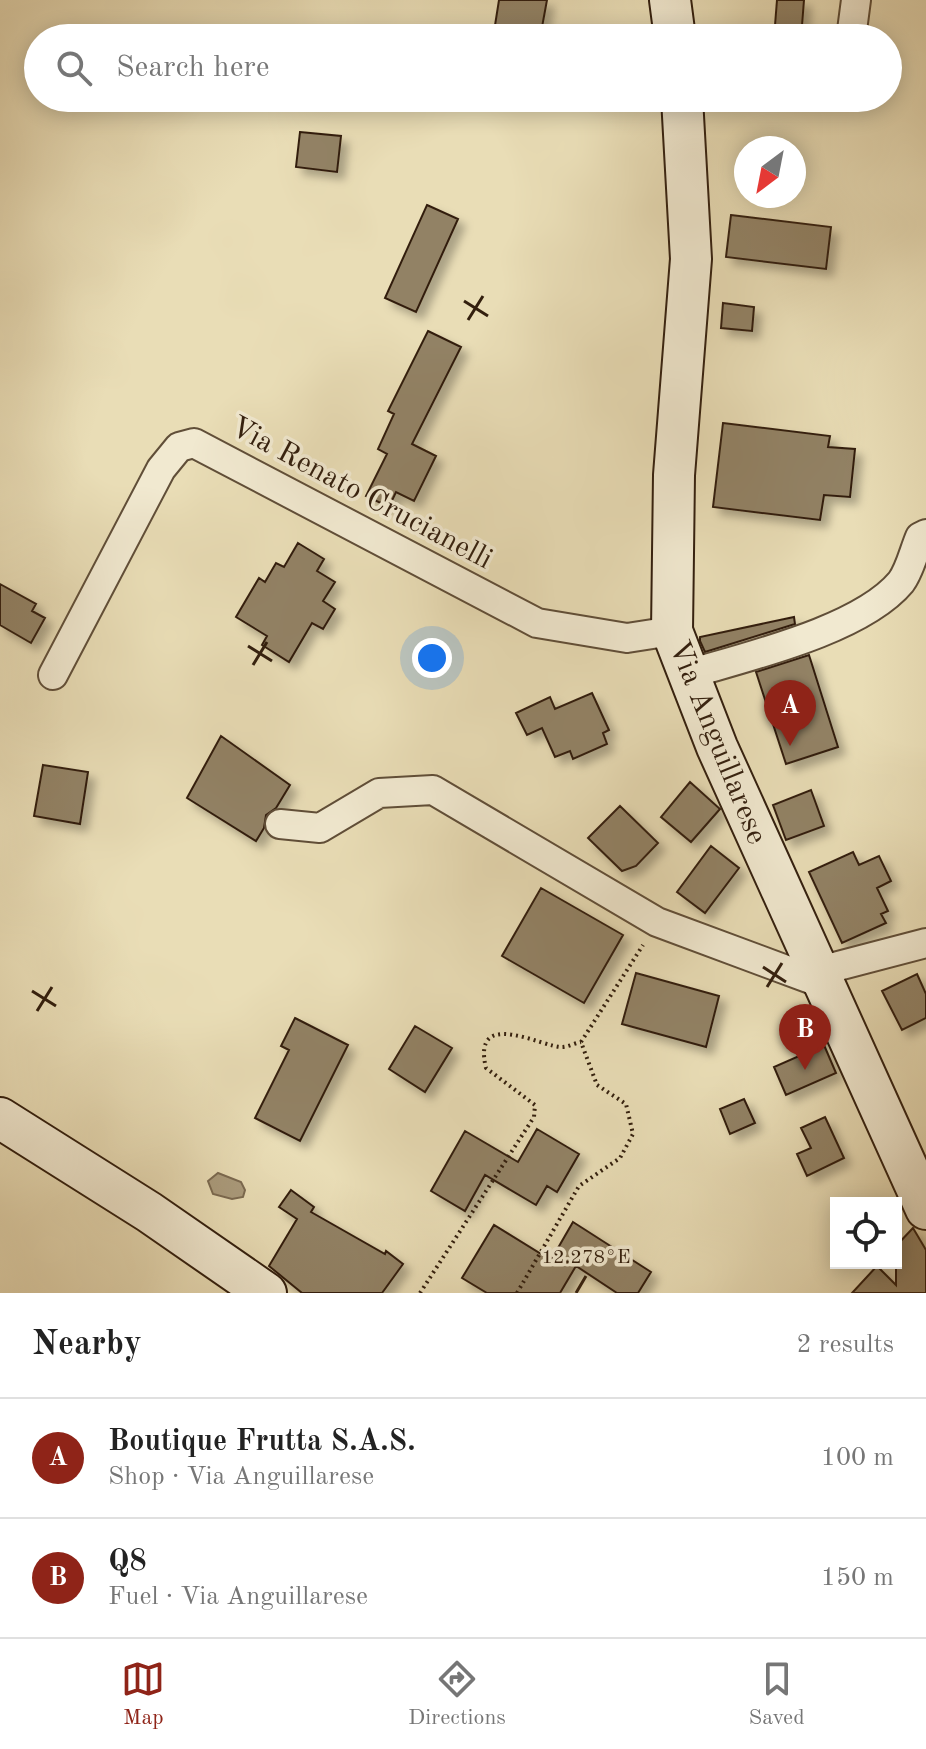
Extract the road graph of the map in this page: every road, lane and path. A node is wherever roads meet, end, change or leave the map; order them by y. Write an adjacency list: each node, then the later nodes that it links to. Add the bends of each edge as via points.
1 (670, 0): 3 (main road)
2 (856, 0): 4 (street)
3 (673, 24)
4 (853, 24)
5 (683, 112): 7 (main road, Via Anguillarese, via 691,259 674,475)
6 (926, 534): 8 (street, via 920,537 903,580 878,604 788,645)
7 (672, 631): 8 (main road, Via Anguillarese); 9 (street, Via Renato Crucianelli, via 627,638 537,623 194,443 179,447 161,469)
8 (689, 674): 13 (main road, Via Anguillarese)
9 (53, 675)
10 (280, 824): 11 (street, via 320,828 379,793 433,790)
11 (657, 922): 13 (street); 14 (path)
12 (926, 943): 13 (street)
13 (822, 977): 16 (main road, Via Anguillarese)
14 (581, 1042): 18 (path, via 560,1047 507,1033 488,1044 486,1068 535,1105 534,1117); 19 (path, via 597,1085 626,1104 633,1134 620,1158 579,1186)
15 (0, 1118): 17 (main road)
16 (926, 1209)
17 (266, 1293)
18 (420, 1293)
19 (517, 1293)

